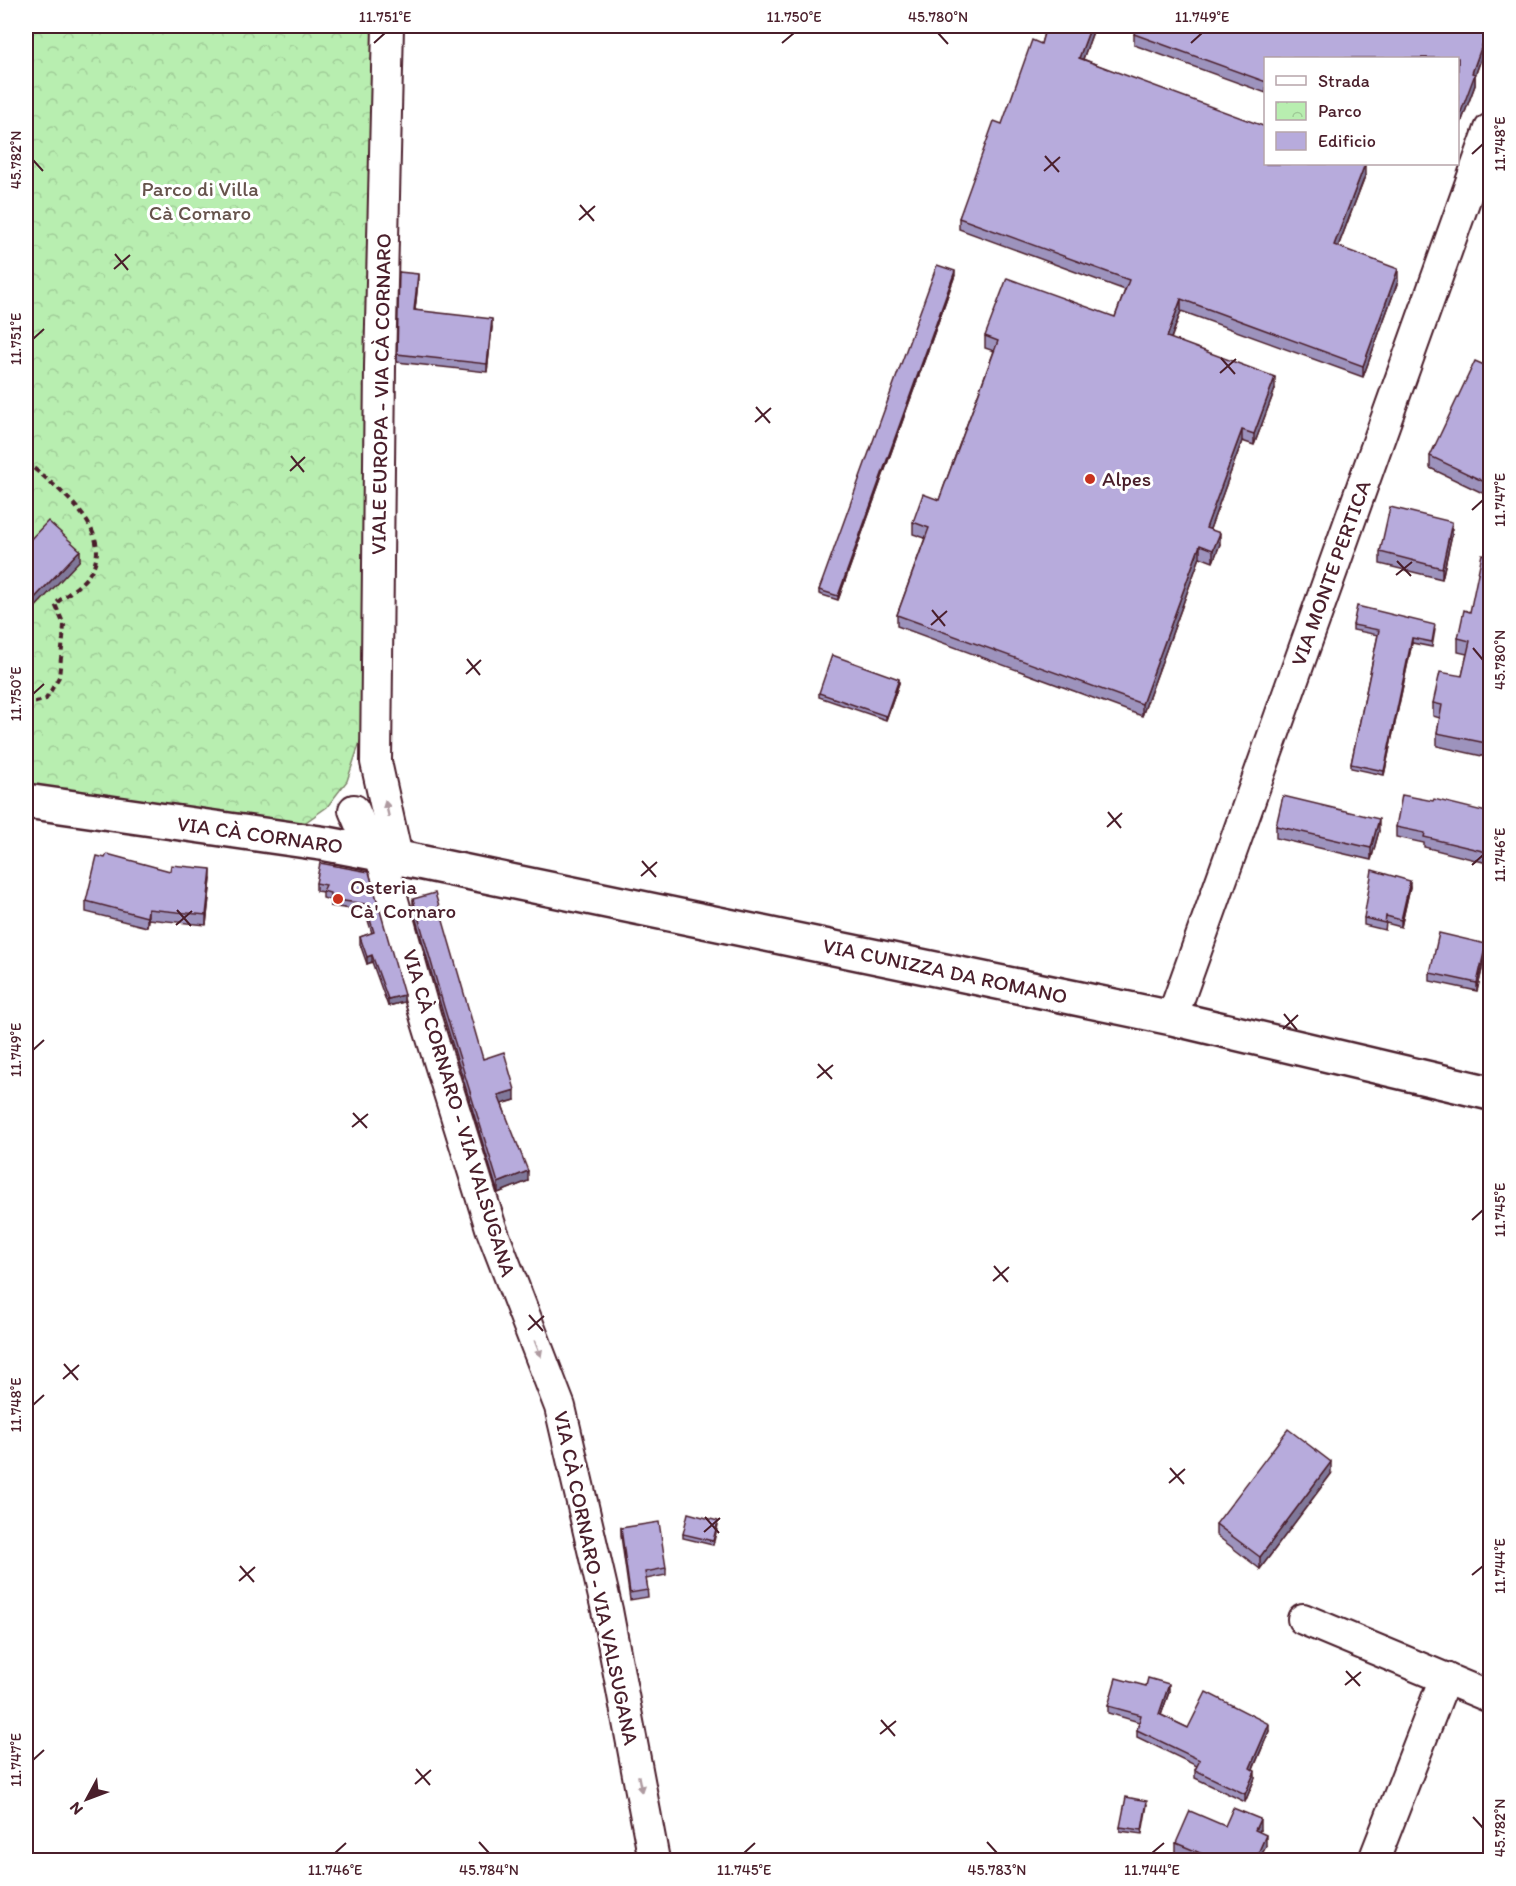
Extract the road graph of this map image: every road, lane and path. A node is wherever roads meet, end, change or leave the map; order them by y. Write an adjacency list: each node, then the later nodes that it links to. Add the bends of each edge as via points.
1 (388, 26): 5 (street, VIALE EUROPA - VIA CÀ CORNARO)
2 (1491, 129): 10 (street, VIA MONTE PERTICA)
3 (26, 462): 4 (path, via 72,503 92,527 98,552 90,573 55,604 64,625 59,677 45,699)
4 (26, 701)
5 (376, 762): 7 (street); 9 (street, one-way to 5)
6 (26, 801): 8 (main road, VIA CÀ CORNARO)
7 (354, 810): 8 (street, via 343,830); 9 (street, via 360,824)
8 (327, 844): 9 (main road, VIA CÀ CORNARO)
9 (389, 856): 10 (main road, VIA CUNIZZA DA ROMANO); 15 (street, VIA CÀ CORNARO - VIA VALSUGANA, one-way to 15, via 427,1022 491,1228 560,1407 607,1610)
10 (1172, 1018): 11 (main road, VIA CUNIZZA DA ROMANO)
11 (1491, 1093)
12 (1303, 1619): 13 (street)
13 (1445, 1678): 14 (street); 16 (street)
14 (1491, 1697)
15 (654, 1860)
16 (1374, 1860)

